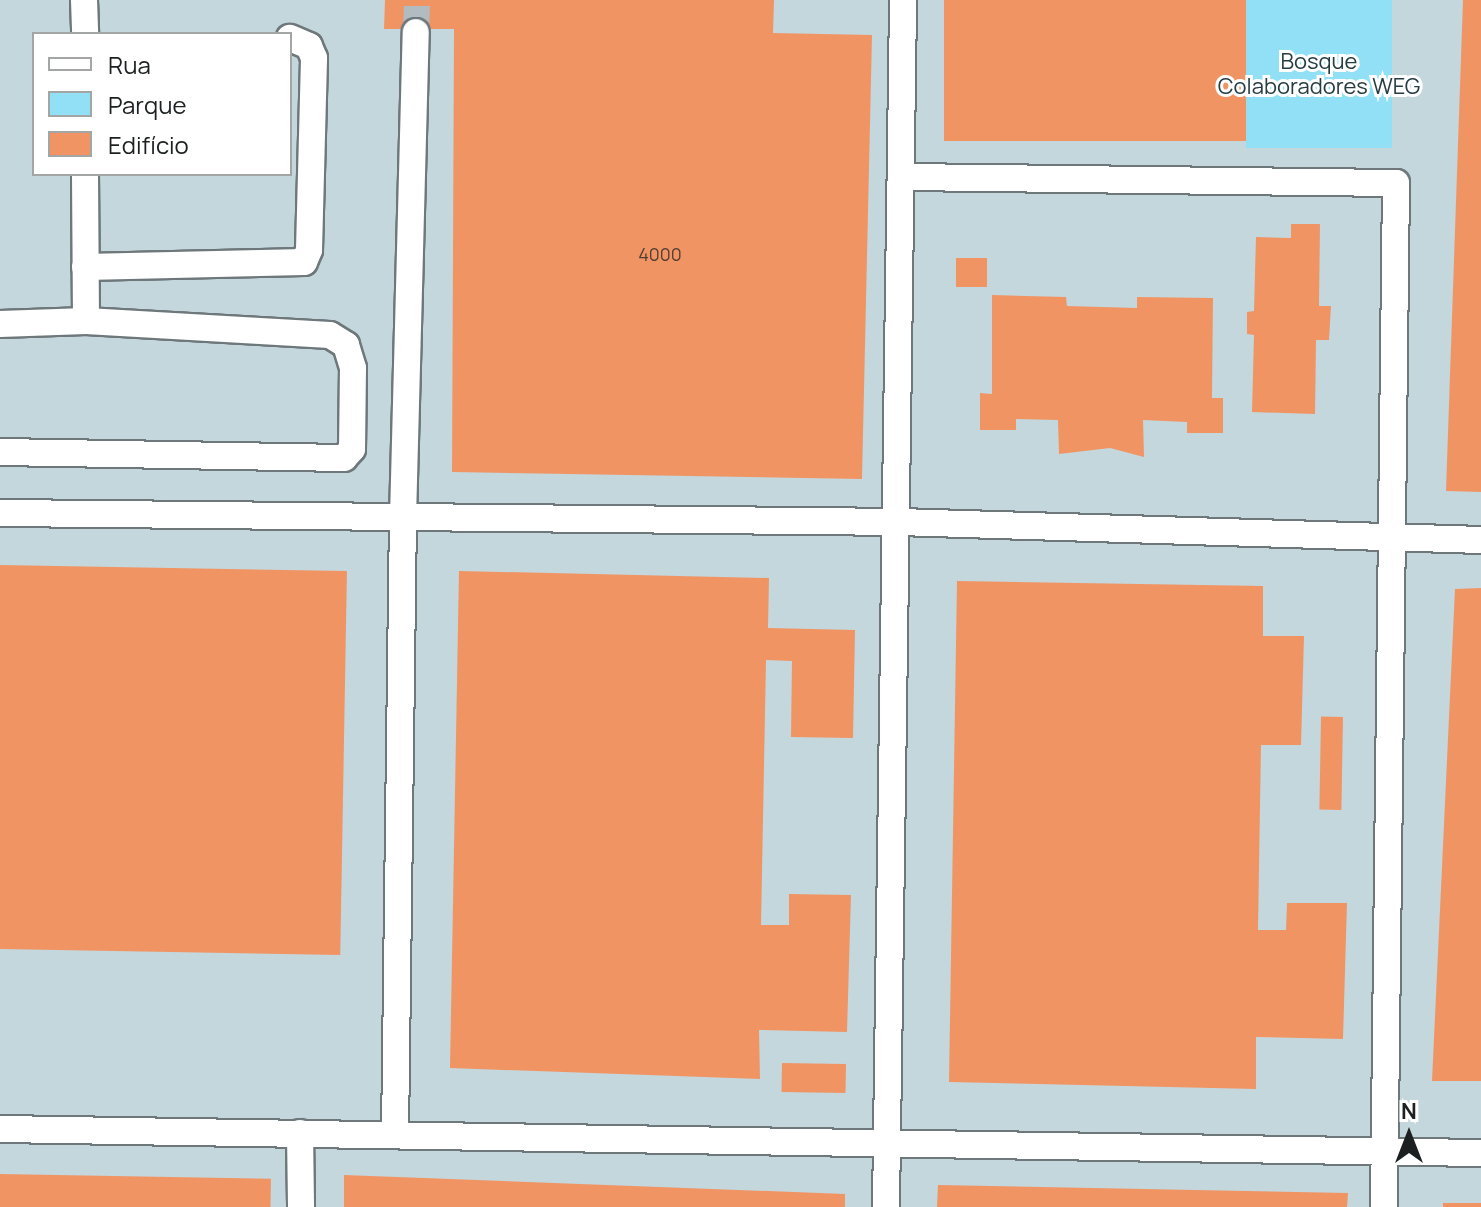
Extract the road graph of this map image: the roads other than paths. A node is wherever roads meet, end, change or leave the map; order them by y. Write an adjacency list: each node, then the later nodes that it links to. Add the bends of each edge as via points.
1 (84, 0): 3 (lane)
2 (903, 0): 7 (lane)
3 (85, 32)
4 (416, 32): 13 (lane)
5 (292, 39): 8 (lane, via 309,46 314,58 309,250 304,262)
6 (85, 176): 8 (lane)
7 (903, 177): 14 (lane); 15 (lane, via 1396,183)
8 (85, 267): 9 (lane)
9 (86, 321): 10 (lane); 11 (lane, via 330,335 346,345 353,368 352,449 344,458 329,461)
10 (0, 324)
11 (0, 452)
12 (0, 513): 13 (lane)
13 (403, 518): 14 (lane); 19 (lane)
14 (899, 522): 15 (lane); 20 (lane)
15 (1395, 539): 16 (lane); 21 (lane)
16 (1481, 540)
17 (0, 1129): 18 (lane)
18 (300, 1133): 19 (lane); 23 (lane)
19 (395, 1134): 20 (lane)
20 (887, 1144): 21 (lane); 24 (lane)
21 (1385, 1151): 22 (lane); 25 (lane)
22 (1481, 1153)
23 (301, 1207)
24 (886, 1207)
25 (1384, 1207)

